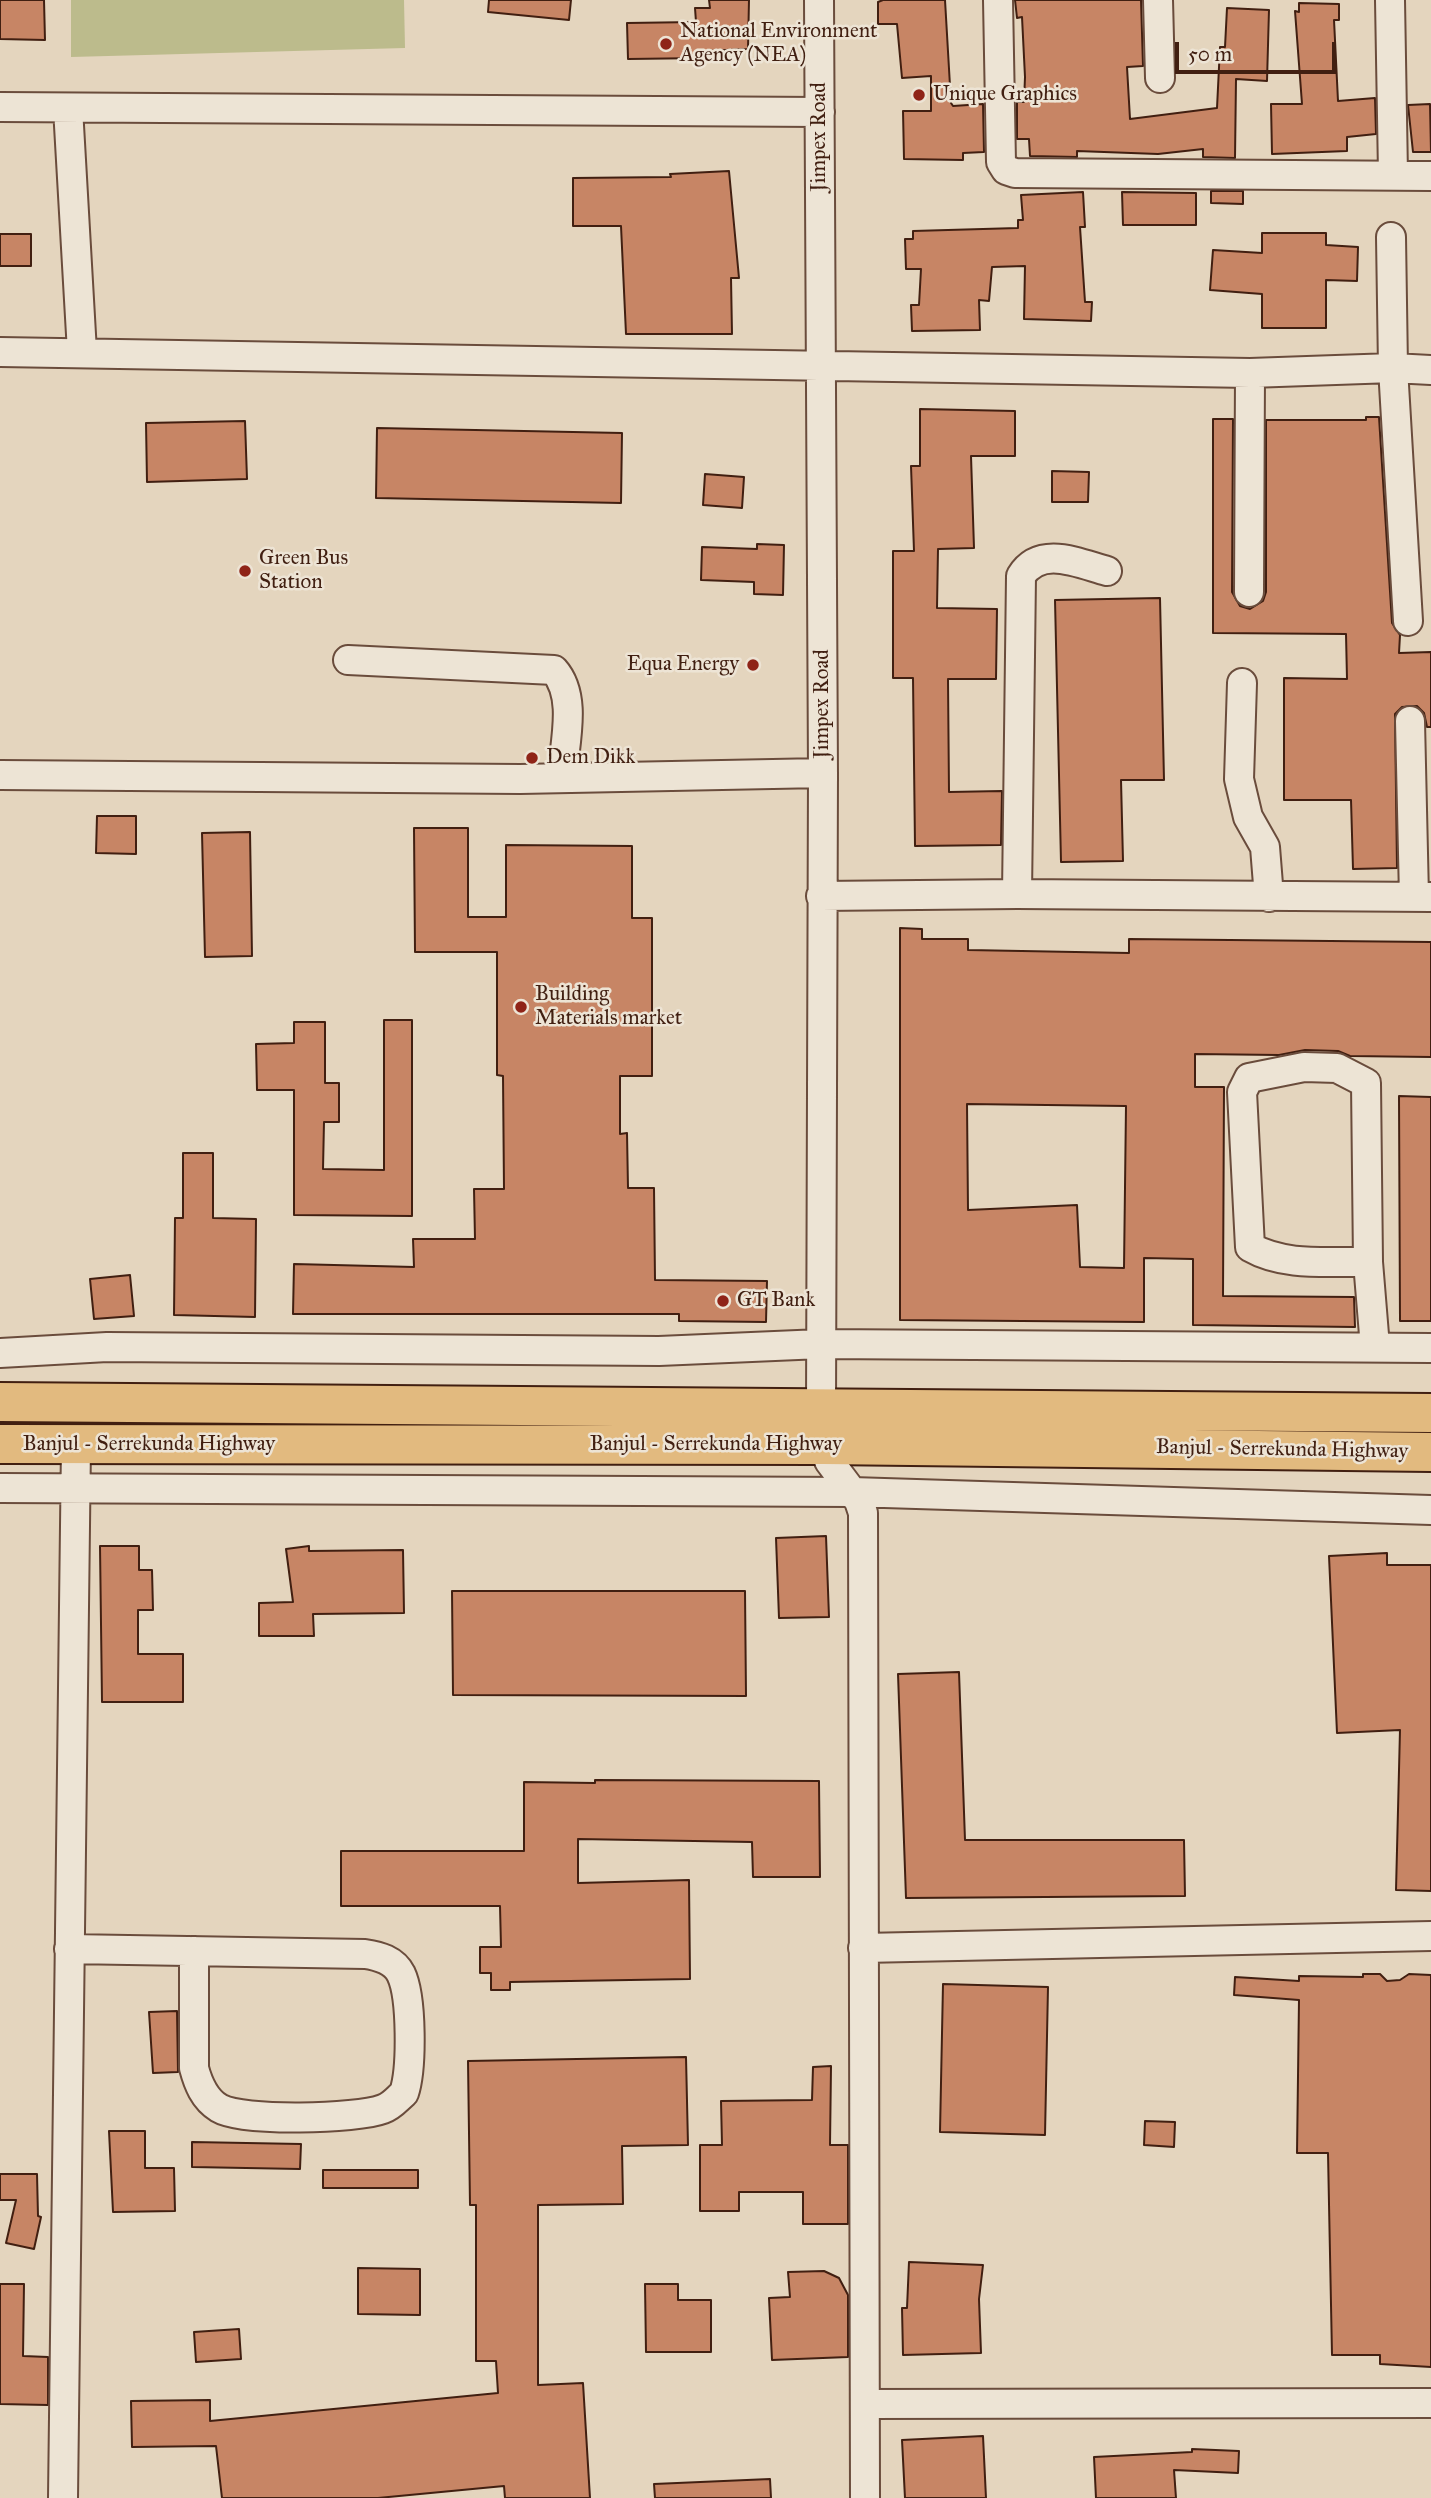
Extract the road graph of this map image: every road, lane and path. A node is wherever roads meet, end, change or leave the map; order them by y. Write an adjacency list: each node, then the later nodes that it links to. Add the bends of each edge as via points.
1 (818, 0): 8 (street, Jimpex Road)
2 (998, 0): 9 (street, via 1001,162 1006,170)
3 (1158, 0): 5 (street)
4 (1390, 0): 9 (street)
5 (1160, 78)
6 (0, 107): 7 (street)
7 (68, 108): 8 (street); 13 (street)
8 (820, 113): 14 (street, Jimpex Road)
9 (1393, 174): 10 (street)
10 (1431, 176)
11 (1391, 237): 15 (street)
12 (0, 352): 13 (street)
13 (82, 352): 14 (street)
14 (820, 366): 17 (street); 24 (street, Jimpex Road)
15 (1393, 368): 16 (street); 17 (street); 20 (street)
16 (1431, 370)
17 (1250, 373): 19 (street)
18 (1107, 571): 27 (street, via 1063,559 1039,558 1027,565 1021,576)
19 (1249, 592)
20 (1408, 621)
21 (348, 660): 26 (street, via 554,670 564,682 568,700)
22 (1242, 683): 29 (street, via 1239,779 1248,817 1265,847)
23 (1410, 721): 30 (street)
24 (823, 773): 26 (street); 28 (street, Jimpex Road)
25 (0, 775): 26 (street)
26 (562, 778)
27 (1017, 894): 28 (street); 29 (street)
28 (821, 896): 32 (street, Jimpex Road)
29 (1269, 897): 30 (street)
30 (1422, 897)
31 (1368, 1262): 31 (street, via 1366,1083 1337,1068 1304,1067 1249,1079 1242,1092 1250,1247 1266,1256 1294,1261); 33 (street)
32 (821, 1344): 33 (street); 35 (street, via 659,1351 107,1347); 38 (street, Jimpex Road)
33 (1375, 1347): 34 (street)
34 (1431, 1348)
35 (0, 1353)
36 (0, 1402): 38 (highway, Banjul - Serrekunda Highway)
37 (1431, 1413): 38 (highway, Banjul - Serrekunda Highway)
38 (822, 1426): 40 (highway, Banjul - Serrekunda Highway); 41 (highway, Banjul - Serrekunda Highway); 44 (street, via 829,1461)
39 (0, 1444): 40 (highway, Banjul - Serrekunda Highway)
40 (76, 1446): 43 (street)
41 (1431, 1452)
42 (0, 1488): 43 (street)
43 (74, 1490): 44 (street); 48 (street)
44 (852, 1492): 45 (street); 47 (street, via 863,1513)
45 (1431, 1510)
46 (1431, 1936): 47 (street)
47 (863, 1948): 50 (street)
48 (69, 1949): 49 (street); 52 (street)
49 (194, 1951): 49 (street, via 194,2068 199,2084 216,2106 233,2115 253,2117 321,2115 380,2110 404,2093 407,1994 401,1973 389,1960 365,1954)
50 (865, 2403): 51 (street); 53 (street)
51 (1431, 2403)
52 (63, 2498)
53 (865, 2498)

